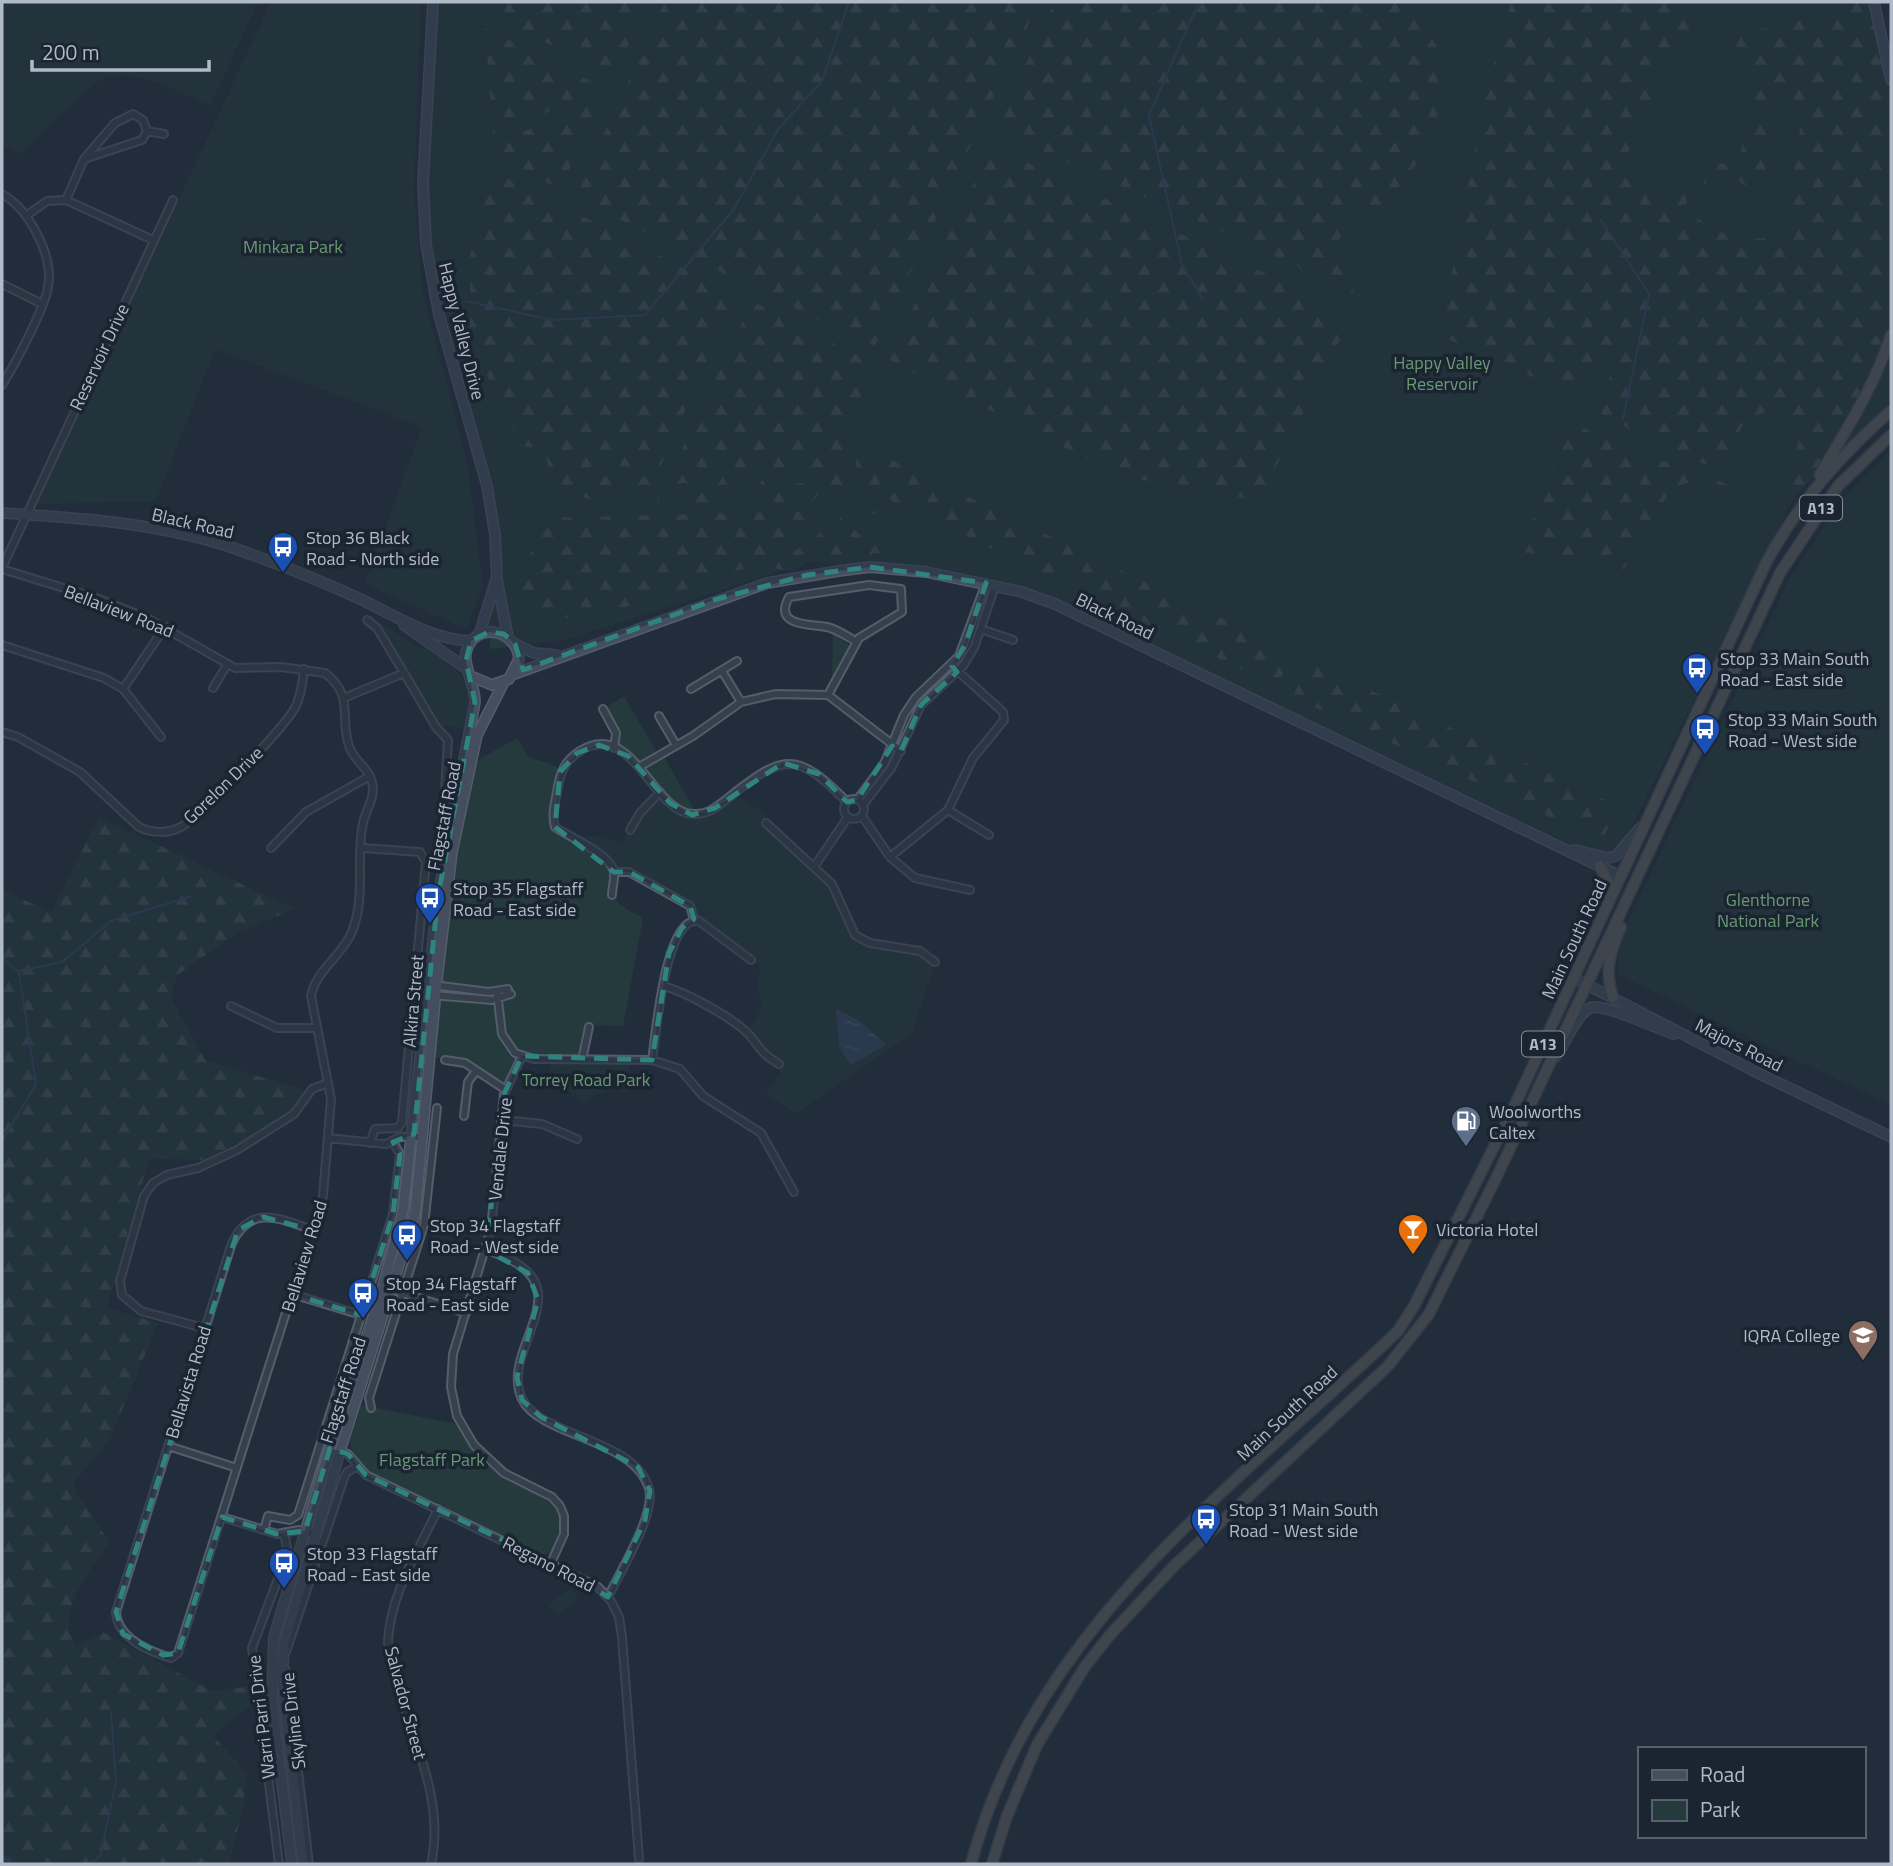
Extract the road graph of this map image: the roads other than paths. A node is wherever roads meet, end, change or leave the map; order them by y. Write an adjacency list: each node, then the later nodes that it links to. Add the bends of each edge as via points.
1 (433, 2): 24 (main road, Happy Valley Drive, via 424,164 426,244 439,315 487,486)
2 (1874, 2): 3 (main road)
3 (1891, 80)
4 (147, 131): 5 (street); 6 (street, via 142,140); 6 (street, via 138,116 125,116)
5 (164, 134)
6 (84, 159): 8 (street)
7 (2, 194): 10 (street)
8 (66, 200): 10 (street, via 47,201); 11 (street)
9 (173, 200): 11 (street, Reservoir Drive)
10 (26, 216): 13 (street, via 48,274)
11 (153, 240): 22 (street, Reservoir Drive)
12 (2, 284): 13 (street)
13 (42, 304): 16 (street)
14 (1891, 335): 20 (highway, via 1863,405)
15 (2, 367): 16 (street)
16 (10, 371): 17 (street)
17 (2, 385)
18 (1891, 411): 20 (highway, Main South Road / A13)
19 (1891, 435): 82 (highway, Main South Road / A13, via 1838,486 1793,550)
20 (1807, 496): 70 (highway, Main South Road / A13, via 1766,563)
21 (2, 513): 22 (main road, Black Road)
22 (26, 514): 23 (street, Reservoir Drive); 26 (main road, Black Road, via 110,522 210,541)
23 (2, 569): 28 (street, Bellaview Road, via 96,598)
24 (496, 580): 30 (main road, Happy Valley Drive); 32 (main road, Happy Valley Drive)
25 (991, 584): 29 (street); 35 (main road, Black Road, via 870,567 807,575 717,599); 38 (street); 76 (main road, Black Road, via 1055,604)
26 (367, 602): 30 (main road, Black Road, via 440,636); 43 (main road, Black Road)
27 (367, 620): 42 (street, via 377,628)
28 (165, 627): 37 (street, Bellaview Road); 48 (street)
29 (981, 629): 31 (street); 41 (street)
30 (475, 638): 32 (main road, via 494,632); 43 (main road, via 465,657)
31 (1013, 640)
32 (511, 641): 35 (main road, Black Road, via 534,653); 44 (main road, via 519,659)
33 (857, 642): 33 (street, via 863,634 898,618 901,589 869,585 789,597 785,605 792,621 834,629); 49 (street)
34 (2, 645): 48 (street, via 104,678)
35 (564, 655): 44 (main road, Black Road)
36 (737, 661): 40 (street)
37 (227, 665): 39 (street, Bellaview Road); 46 (street)
38 (952, 666): 41 (street); 57 (street, via 916,697)
39 (304, 669): 50 (street, Bellaview Road, via 325,673 339,685); 54 (street, Gorelon Drive, via 296,706 276,733 194,817 168,831 139,827 80,772)
40 (722, 671): 47 (street); 51 (street)
41 (957, 672): 59 (street, via 921,705); 67 (street, via 1005,715 973,758)
42 (404, 673): 50 (street); 66 (street, via 449,744)
43 (470, 673): 45 (main road, via 488,685); 93 (main road, Flagstaff Road, via 473,712 447,841)
44 (514, 674): 45 (main road)
45 (504, 682): 93 (main road, Flagstaff Road, via 483,722 467,776)
46 (213, 688)
47 (691, 689)
48 (123, 690): 55 (street)
49 (828, 695): 51 (street, via 776,694); 57 (street)
50 (344, 698): 61 (street, via 348,745)
51 (741, 702): 56 (street)
52 (604, 709): 58 (street, via 616,733)
53 (659, 716): 56 (street)
54 (2, 732)
55 (161, 737)
56 (676, 745): 60 (street)
57 (892, 746): 59 (street); 63 (street)
58 (614, 748): 60 (street); 80 (street, via 587,747 566,762 552,819 555,827 588,847)
59 (901, 751): 65 (street)
60 (639, 767): 62 (street)
61 (370, 776): 74 (street, via 306,811); 75 (street, Bellaview Road, via 372,798 363,820)
62 (660, 792): 64 (street, via 680,812 704,813 783,763 819,774); 72 (street)
63 (857, 800): 64 (street); 65 (street)
64 (847, 803): 69 (street)
65 (863, 805): 68 (street)
66 (444, 808)
67 (948, 810): 73 (street); 77 (street)
68 (862, 816): 69 (street); 77 (street)
69 (848, 817): 79 (street)
70 (1647, 820): 76 (main road, A13, via 1616,856); 81 (highway, Main South Road / A13)
71 (766, 823): 79 (street)
72 (630, 830)
73 (989, 835)
74 (271, 848)
75 (362, 848): 99 (street, Bellaview Road, via 362,886 351,933 312,989); 118 (street, Alkira Street, via 420,852 426,862 402,1122 398,1128 375,1129)
76 (1563, 848): 78 (main road, Black Road)
77 (890, 857): 83 (street, via 915,878)
78 (1600, 866): 81 (main road, Black Road); 85 (highway)
79 (814, 867): 89 (street, via 832,884 855,935 870,943 920,951)
80 (614, 872): 84 (street); 87 (street, via 629,872 690,905)
81 (1620, 876): 82 (highway); 85 (highway, Main South Road / A13)
82 (1634, 883): 86 (highway, Main South Road / A13)
83 (970, 890)
84 (612, 895)
85 (1610, 900): 90 (highway, Main South Road / A13)
86 (1625, 902): 91 (highway, Main South Road / A13); 96 (highway, A13, via 1607,975)
87 (694, 919): 88 (street); 92 (street, via 674,939)
88 (751, 960)
89 (935, 962)
90 (1574, 978): 91 (main road, Majors Road); 125 (highway, Main South Road / A13)
91 (1587, 984): 96 (main road, Majors Road); 106 (highway, Main South Road / A13)
92 (664, 986): 104 (street); 105 (street, via 744,1029 758,1051)
93 (431, 990): 95 (street); 113 (main road, Flagstaff Road)
94 (510, 992): 95 (street)
95 (498, 995): 101 (street, via 502,1034)
96 (1613, 998): 100 (main road, Majors Road)
97 (231, 1006): 99 (street, via 277,1028)
98 (589, 1027): 103 (street)
99 (317, 1028): 108 (street, Bellaview Road)
100 (1692, 1040): 106 (main road, A13, via 1592,1007 1581,1015); 114 (main road, Majors Road)
101 (522, 1056): 103 (street); 109 (street, Vendale Drive)
102 (445, 1060): 107 (street, via 465,1063)
103 (582, 1060): 104 (street)
104 (652, 1060): 119 (street, via 680,1069 703,1096 761,1133)
105 (779, 1063)
106 (1549, 1064): 121 (highway, Main South Road / A13)
107 (475, 1071): 109 (street); 110 (street, via 468,1082 464,1114)
108 (328, 1083): 115 (street, Bellaview Road); 128 (street, via 312,1089 294,1114 214,1161 167,1175 144,1196 120,1281 122,1296 141,1311)
109 (506, 1090): 112 (street, Vendale Drive)
110 (455, 1110)
111 (446, 1113): 123 (street, via 437,1110 428,1207)
112 (502, 1120): 116 (street, via 542,1124); 122 (street, Vendale Drive)
113 (418, 1137): 117 (street, via 400,1137); 123 (main road, Flagstaff Road, via 415,1214)
114 (1891, 1137)
115 (328, 1138): 118 (street); 120 (street, Bellaview Road, via 323,1196)
116 (577, 1139)
117 (393, 1142): 118 (street); 127 (street, Flagstaff Road, via 400,1154 393,1214)
118 (370, 1143)
119 (794, 1192)
120 (312, 1230): 124 (street, Bellaview Road); 128 (street, Bellavista Road, via 263,1217 238,1230)
121 (1462, 1248): 125 (highway, via 1427,1304 1421,1309); 143 (highway, Main South Road / A13, via 1429,1314 1388,1366)
122 (486, 1250): 126 (street, Vendale Drive); 142 (street, via 516,1262 528,1273 538,1300 517,1377 522,1400 541,1417 638,1467 650,1492 645,1520)
123 (392, 1290): 126 (street); 129 (street, via 369,1398); 131 (main road, Flagstaff Road)
124 (292, 1294): 127 (street); 133 (street, Bellaview Road)
125 (1414, 1306): 141 (highway, Main South Road / A13, via 1398,1331)
126 (466, 1313): 140 (street, Vendale Drive, via 452,1362 457,1416 488,1461 560,1506 564,1534)
127 (361, 1315): 136 (street, Flagstaff Road, via 298,1515 290,1520 268,1516)
128 (204, 1328): 130 (street, Bellavista Road)
129 (371, 1408)
130 (168, 1446): 133 (street); 144 (street, Bellavista Road)
131 (335, 1450): 132 (street, Regano Road, via 348,1454); 137 (main road, Flagstaff Road); 139 (main road, Flagstaff Road)
132 (356, 1467): 134 (street, Regano Road); 149 (street, Skyline Drive, via 344,1478 286,1653)
133 (237, 1468): 135 (street, Bellaview Road)
134 (438, 1509): 140 (street, Regano Road); 150 (street, Salvador Street, via 399,1590 388,1642 433,1799 436,1836)
135 (222, 1517): 136 (street); 144 (street, Bellaview Road, via 178,1653 171,1658 163,1656 124,1634 116,1624)
136 (264, 1530): 138 (street)
137 (305, 1531): 138 (street); 139 (street); 147 (main road, Flagstaff Road, via 280,1612 273,1658 272,1702)
138 (285, 1534): 146 (street, Warri Parri Drive, via 288,1552 253,1648)
139 (315, 1534): 148 (main road, Flagstaff Road, via 289,1620 282,1663)
140 (551, 1563): 142 (street, Regano Road)
141 (1121, 1592): 143 (highway); 151 (highway, Main South Road / A13, via 1070,1655 1021,1735 981,1827)
142 (608, 1597): 145 (street, Regano Road, via 619,1617 622,1637)
143 (1135, 1605): 152 (highway, Main South Road / A13, via 1084,1668 1037,1745)
144 (116, 1612)
145 (639, 1859)
146 (279, 1864)
147 (292, 1864)
148 (303, 1864)
149 (309, 1864)
150 (431, 1864)
151 (971, 1864)
152 (992, 1864)

